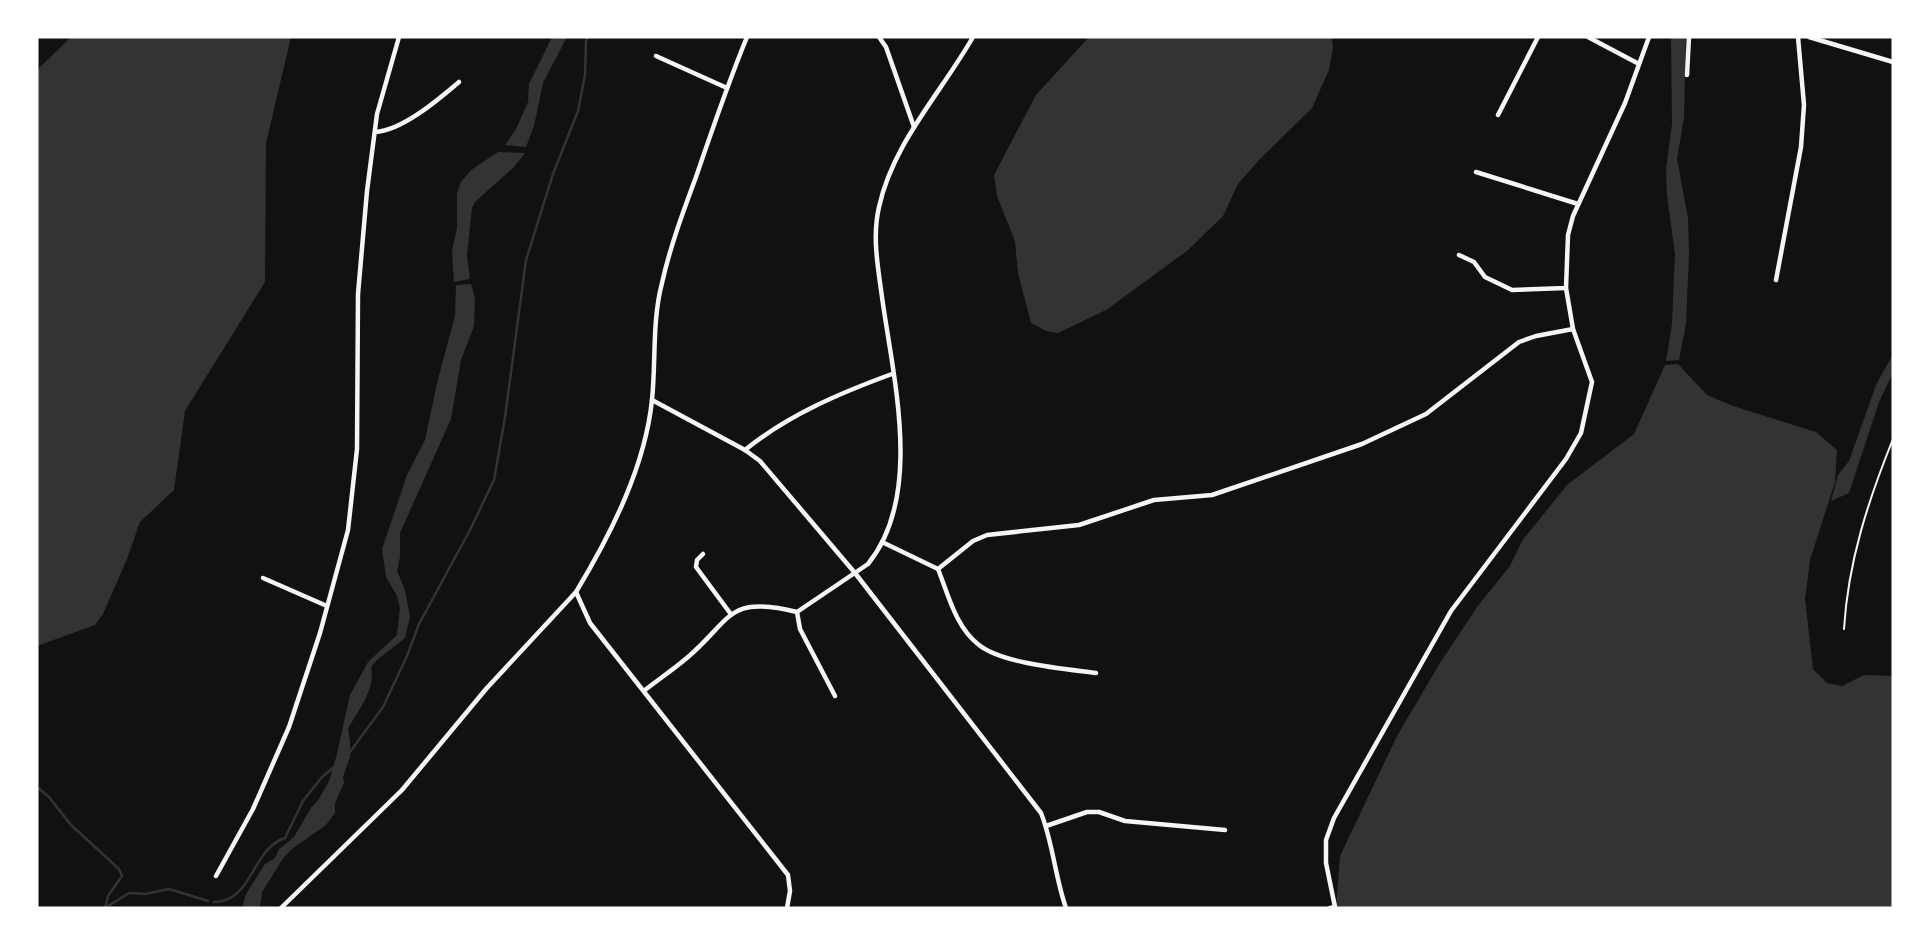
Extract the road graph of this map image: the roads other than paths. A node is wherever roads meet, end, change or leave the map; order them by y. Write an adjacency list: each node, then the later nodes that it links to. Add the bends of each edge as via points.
1 (400, 37): 20 (street)
2 (747, 37): 17 (street)
3 (879, 37): 19 (street)
4 (973, 37): 19 (street)
5 (1538, 37): 18 (street)
6 (1588, 37): 14 (street)
7 (1648, 37): 14 (street)
8 (1689, 37): 15 (street)
9 (1798, 37): 24 (street, via 1804,105 1801,147)
10 (1809, 37): 11 (street)
11 (1827, 39): 13 (street)
12 (656, 56): 17 (street)
13 (1893, 62)
14 (1640, 64): 22 (street)
15 (1687, 75)
16 (459, 82): 20 (street, via 402,122)
17 (727, 88): 28 (street, via 661,285)
18 (1498, 115)
19 (915, 128): 27 (street, via 899,150 878,208 876,256)
20 (375, 131): 37 (street, via 358,294 357,449 348,530)
21 (1476, 172): 22 (street)
22 (1578, 204): 25 (street, via 1568,235)
23 (1459, 255): 25 (street, via 1477,264 1485,277 1511,290)
24 (1776, 280)
25 (1566, 288): 26 (street)
26 (1573, 329): 33 (street, via 1519,342 1426,414 1362,444 1220,494 1154,500 1079,525 987,535); 50 (street, via 1592,382 1581,433 1451,611 1334,818 1326,840 1335,907)
27 (892, 374): 30 (street, via 837,394); 31 (street, via 900,494)
28 (652, 400): 30 (street); 36 (street, via 642,450 623,501)
29 (1893, 439): 40 (lane, via 1858,537)
30 (745, 450): 34 (street, via 760,461)
31 (882, 542): 33 (street); 34 (street, via 868,564)
32 (703, 554): 39 (street, via 696,567)
33 (938, 569): 41 (street, via 957,615 981,647 1027,663)
34 (855, 573): 38 (street); 44 (street, via 1034,804)
35 (263, 578): 37 (street)
36 (576, 592): 42 (street, via 590,623); 47 (street, via 471,706 402,790)
37 (327, 606): 46 (street, via 289,727 253,809)
38 (797, 612): 39 (street, via 755,606); 43 (street, via 800,629)
39 (730, 613): 42 (street, via 688,657)
40 (1844, 629)
41 (1096, 673)
42 (645, 690): 48 (street, via 788,874)
43 (835, 696)
44 (1046, 826): 45 (street, via 1099,812 1125,821); 49 (street)
45 (1225, 830)
46 (216, 876)
47 (281, 908)
48 (787, 908)
49 (1066, 908)
50 (1330, 908)

